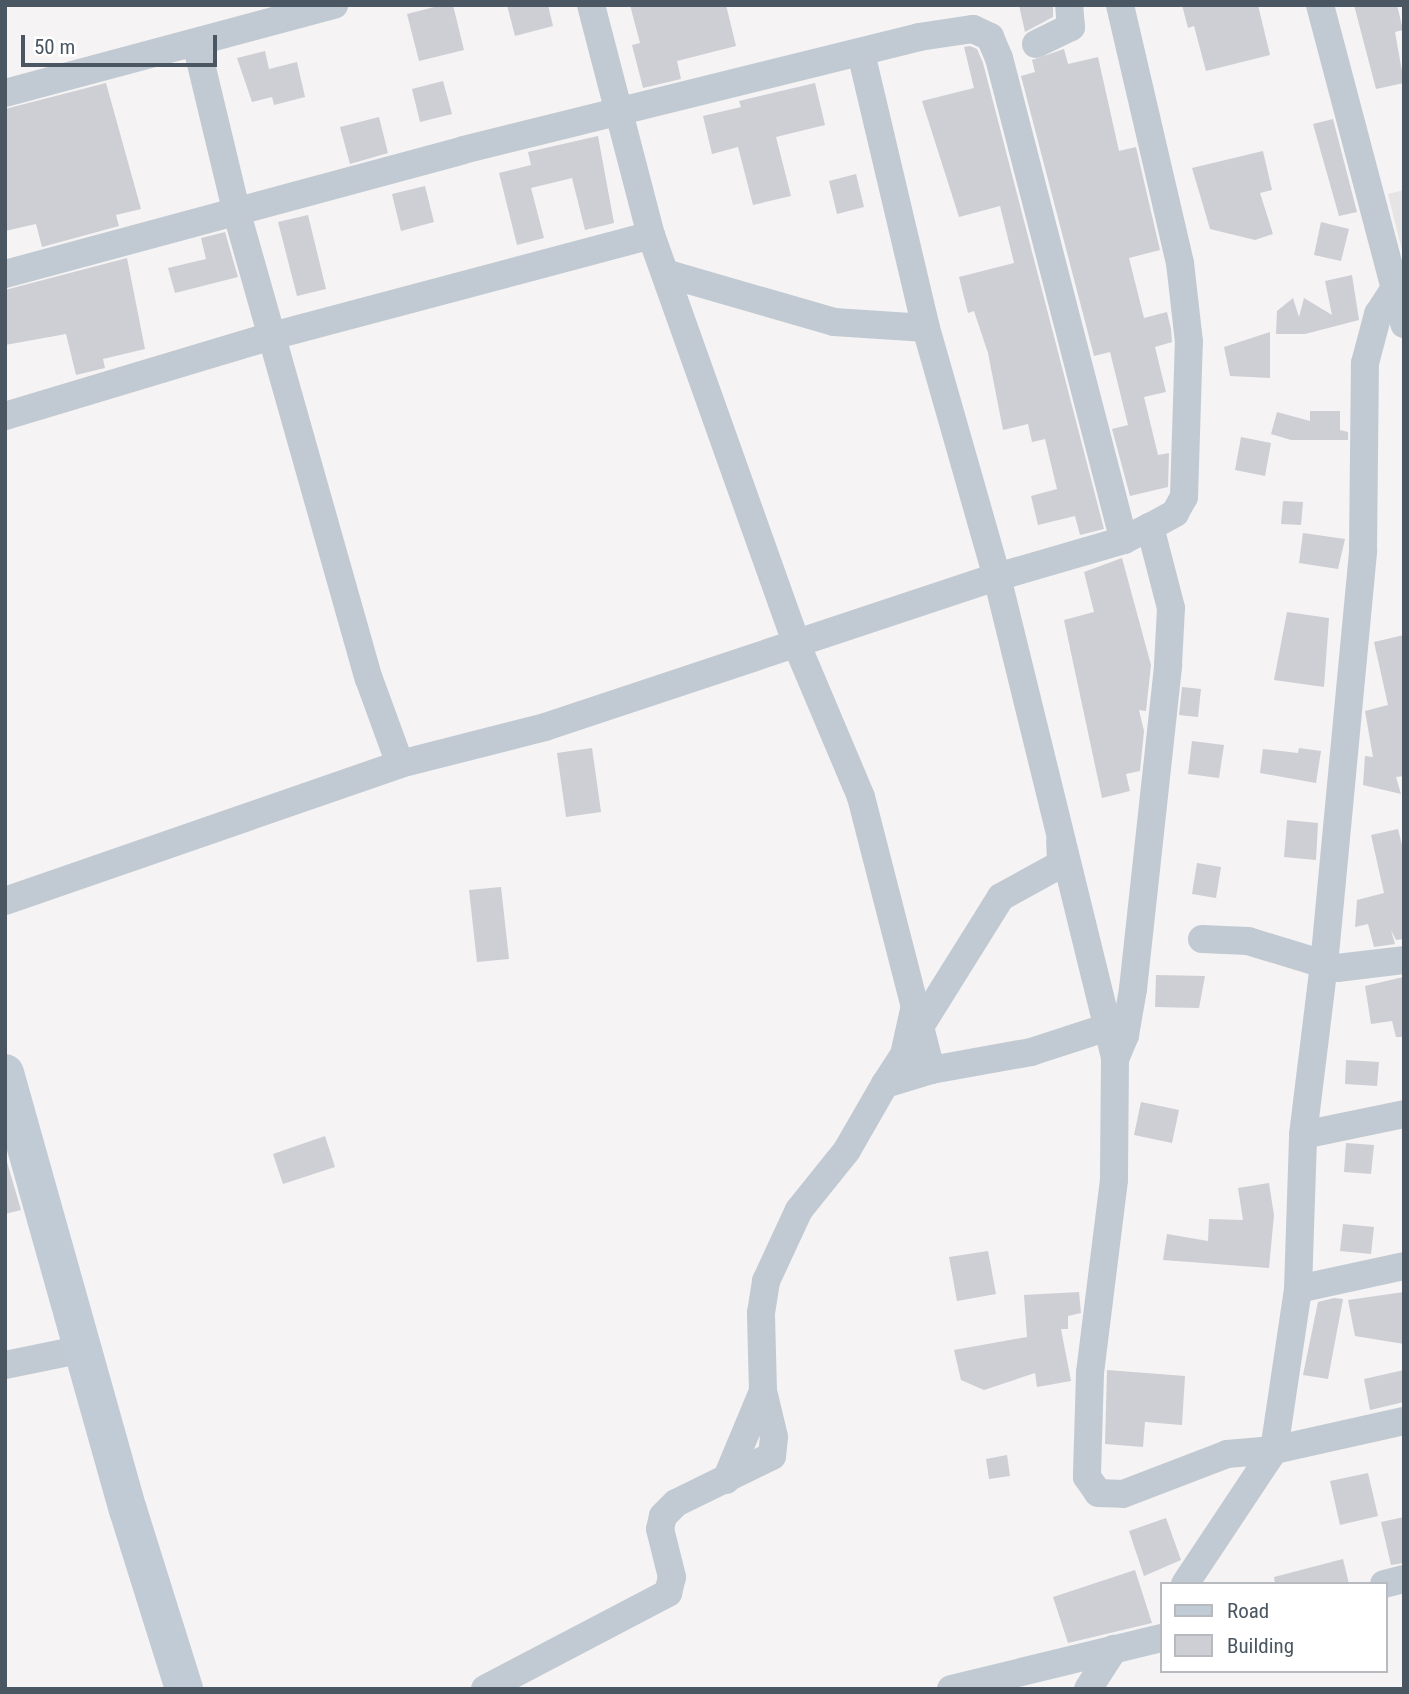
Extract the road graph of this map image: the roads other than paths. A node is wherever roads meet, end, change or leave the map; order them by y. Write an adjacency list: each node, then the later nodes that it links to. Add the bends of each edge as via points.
1 (334, 5): 6 (street)
2 (592, 5): 10 (street)
3 (1069, 5): 7 (street, via 1071,27)
4 (1120, 5): 20 (street, via 1180,263 1189,342 1184,497 1175,513)
5 (1320, 5): 15 (street)
6 (196, 43): 9 (street); 11 (street)
7 (1036, 44)
8 (861, 53): 10 (street); 17 (street); 21 (street, via 973,29 993,42)
9 (5, 93)
10 (618, 112): 11 (street); 12 (street)
11 (236, 210): 13 (street); 18 (street)
12 (651, 235): 14 (street); 18 (street)
13 (5, 274)
14 (668, 274): 17 (street, via 834,322); 23 (street)
15 (1395, 288): 16 (street); 29 (street, via 1378,314 1365,363 1363,550)
16 (1404, 324)
17 (926, 328): 22 (street)
18 (272, 336): 19 (street); 24 (street, via 369,679)
19 (5, 416)
20 (1150, 527): 21 (street); 32 (street, via 1171,608 1168,665 1133,989 1125,1035)
21 (1124, 540): 22 (street)
22 (997, 577): 23 (street); 25 (street)
23 (796, 643): 24 (street, via 544,727); 30 (street, via 861,797)
24 (400, 764): 26 (street)
25 (1059, 830): 30 (street, via 1061,864 1001,897); 31 (street)
26 (5, 901)
27 (1202, 939): 29 (street, via 1248,942)
28 (1404, 960): 29 (street, via 1360,968)
29 (1324, 965): 37 (street)
30 (919, 1014): 33 (street); 35 (street, via 904,1055)
31 (1108, 1027): 32 (street); 33 (street, via 1031,1052)
32 (1115, 1059): 43 (street, via 1114,1180 1090,1373 1087,1477 1098,1493 1110,1496 1227,1454)
33 (931, 1070): 35 (street)
34 (5, 1073): 40 (street)
35 (885, 1084): 49 (street, via 847,1150 799,1210 771,1265 761,1298 763,1391 726,1480 676,1503 663,1516 660,1529 673,1577 668,1593)
36 (1404, 1114): 37 (street)
37 (1303, 1135): 39 (street)
38 (1404, 1266): 39 (street)
39 (1298, 1289): 43 (street)
40 (83, 1349): 41 (street); 48 (street)
41 (5, 1365)
42 (1404, 1421): 43 (street)
43 (1274, 1450): 44 (street)
44 (1186, 1582)
45 (1160, 1624): 46 (street)
46 (1154, 1640): 47 (street)
47 (1114, 1648): 50 (street); 51 (street)
48 (184, 1689)
49 (485, 1689)
50 (951, 1689)
51 (1088, 1689)

